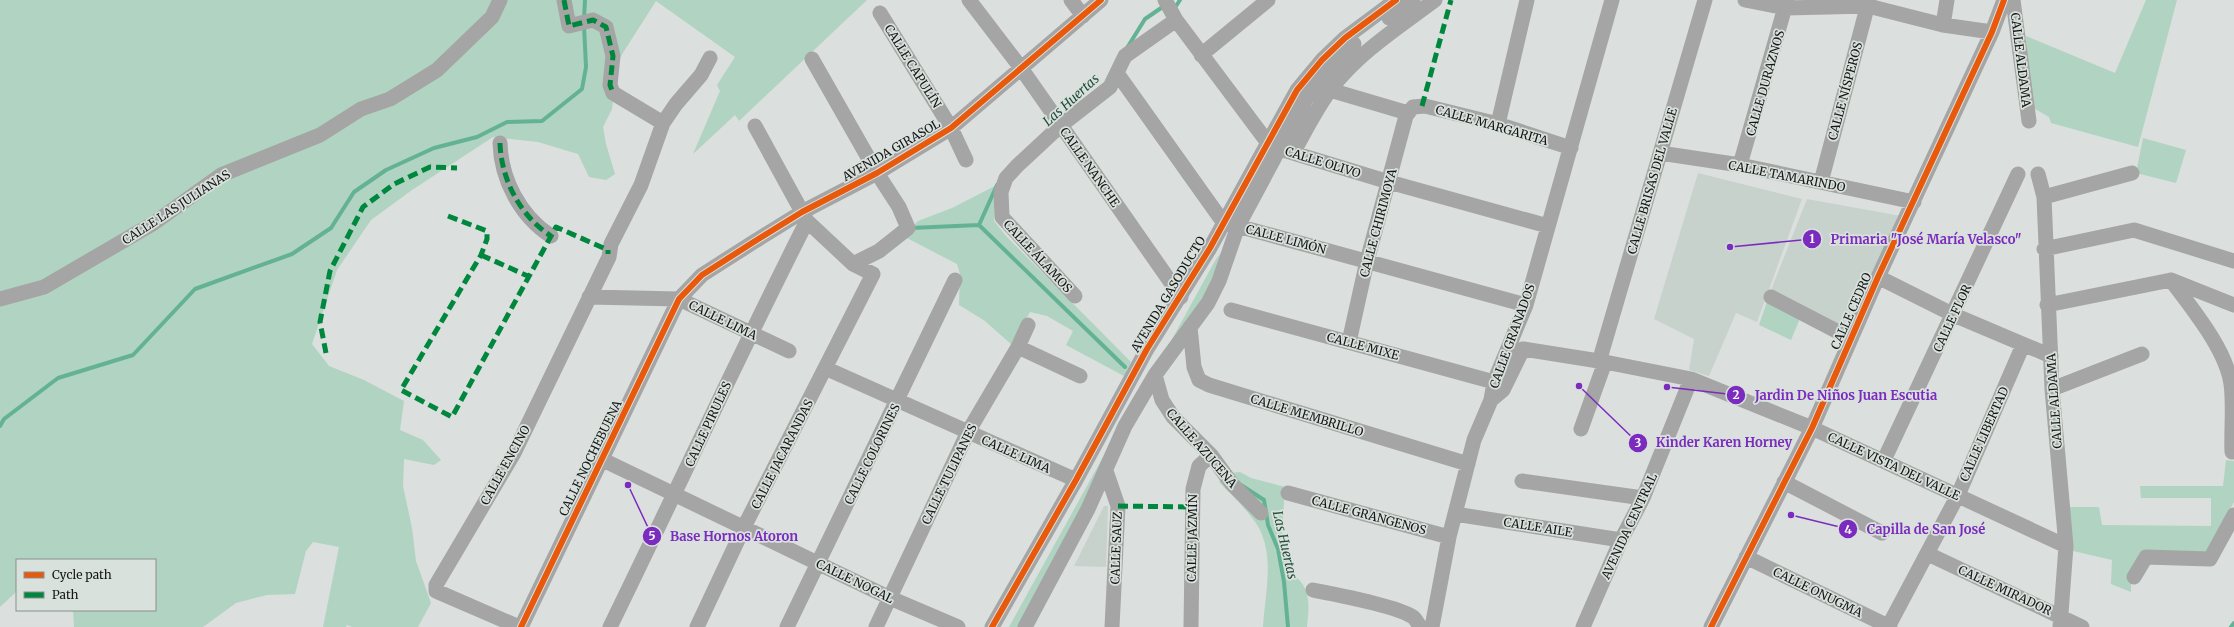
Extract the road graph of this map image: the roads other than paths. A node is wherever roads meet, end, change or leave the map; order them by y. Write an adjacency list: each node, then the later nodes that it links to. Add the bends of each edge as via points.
1 (500, 0): 69 (street, CALLE LAS JULIANAS, via 492,17 437,70 390,99 361,109 320,135 220,175 154,222 44,287)
2 (564, 0): 34 (street, via 569,26 591,21 606,26 613,56 610,85 613,93)
3 (969, 0): 28 (street, CALLE NANCHE)
4 (1071, 0): 21 (street)
5 (1101, 0): 21 (street, AVENIDA GIRASOL)
6 (1165, 0): 22 (street)
7 (1268, 0): 25 (street)
8 (1396, 0): 39 (street, AVENIDA GASODUCTO, via 1345,38 1297,90)
9 (1413, 0): 39 (street, AVENIDA GASODUCTO, via 1352,46 1329,68 1306,99)
10 (1435, 0): 30 (street, via 1373,47)
11 (1527, 0): 35 (street)
12 (1612, 0): 40 (street, CALLE GRANADOS)
13 (1705, 0): 41 (street, CALLE BRISAS DEL VALLE)
14 (1745, 0): 19 (street)
15 (1947, 0): 23 (street)
16 (2004, 0): 24 (street, CALLE CEDRO)
17 (2013, 0): 32 (street, CALLE ALDAMA)
18 (1868, 3): 19 (street); 23 (street); 49 (street, CALLE NÍSPEROS)
19 (1787, 4): 43 (street, CALLE DURAZNOS)
20 (880, 13): 37 (street, CALLE CAPULÍN)
21 (1083, 16): 28 (street, AVENIDA GIRASOL)
22 (1174, 17): 25 (street); 29 (street, via 1125,56)
23 (1942, 24): 24 (street)
24 (1992, 32): 51 (street, CALLE CEDRO)
25 (1201, 55): 39 (street)
26 (710, 58): 34 (street, CALLE ENCINO, via 701,75)
27 (812, 59): 44 (street)
28 (1021, 68): 33 (street, CALLE NANCHE); 37 (street, AVENIDA GIRASOL)
29 (1117, 73): 33 (street, via 1110,86); 53 (street)
30 (1330, 90): 31 (street, CALLE MARGARITA); 39 (street)
31 (1411, 110): 35 (street, CALLE MARGARITA, via 1425,106); 48 (street, CALLE CHIRIMOYA)
32 (2029, 121)
33 (1058, 122): 64 (street, CALLE ÁLAMOS, via 1006,178 1001,192 1002,217); 66 (street, CALLE NANCHE)
34 (663, 123): 65 (street, CALLE ENCINO, via 648,168)
35 (1498, 124): 40 (street, CALLE MARGARITA)
36 (755, 126): 52 (street)
37 (951, 128): 42 (street, CALLE CAPULÍN); 44 (street, AVENIDA GIRASOL)
38 (500, 143): 56 (street, via 501,163 518,202 536,227)
39 (1280, 148): 48 (street, CALLE OLIVO); 53 (street, AVENIDA GASODUCTO); 54 (street, AVENIDA GASODUCTO)
40 (1571, 148): 55 (street, CALLE GRANADOS)
41 (1660, 153): 43 (street, CALLE TAMARINDO); 85 (street, CALLE BRISAS DEL VALLE)
42 (966, 160)
43 (1740, 165): 49 (street, CALLE TAMARINDO)
44 (877, 173): 52 (street, AVENIDA GIRASOL); 60 (street, via 908,228 880,251)
45 (2132, 173): 50 (street)
46 (2018, 174): 74 (street, CALLE FLOR)
47 (2038, 174): 50 (street, CALLE ALDAMA)
48 (1389, 182): 55 (street, CALLE OLIVO); 59 (street, CALLE CHIRIMOYA)
49 (1821, 182): 51 (street, CALLE TAMARINDO)
50 (2044, 196): 57 (street, CALLE ALDAMA)
51 (1914, 202): 61 (street, CALLE CEDRO)
52 (805, 217): 60 (street); 68 (street, AVENIDA GIRASOL, via 702,275); 77 (street, CALLE PIRULES)
53 (1223, 222): 54 (street, CALLE LIMÓN); 66 (street, AVENIDA GASODUCTO)
54 (1238, 226): 59 (street, CALLE LIMÓN); 76 (street, AVENIDA GASODUCTO, via 1219,281 1208,303)
55 (1548, 226): 70 (street, CALLE GRANADOS)
56 (551, 236)
57 (2044, 249): 58 (street, via 2134,230); 71 (street, CALLE ALDAMA)
58 (2234, 260)
59 (1367, 261): 70 (street, CALLE LIMÓN); 79 (street, CALLE CHIRIMOYA)
60 (853, 264): 86 (street, CALLE JACARANDAS, via 873,274)
61 (1878, 277): 74 (street); 78 (street, CALLE CEDRO)
62 (955, 280): 93 (street, CALLE COLORINES)
63 (2171, 280): 71 (street); 72 (street); 97 (street, via 2224,360 2231,384)
64 (1075, 296)
65 (589, 297): 68 (street); 125 (street, CALLE ENCINO, via 514,453 436,585 436,591 449,598)
66 (1181, 297): 103 (street, AVENIDA GASODUCTO, via 1146,349)
67 (1771, 297): 78 (street)
68 (679, 299): 77 (street, CALLE LIMA); 99 (street, CALLE NOCHEBUENA)
69 (0, 300)
70 (1526, 305): 90 (street, CALLE GRANADOS)
71 (2047, 305): 84 (street, CALLE ALDAMA)
72 (2234, 305)
73 (1231, 310): 79 (street, CALLE MIXE)
74 (1954, 315): 80 (street); 100 (street, CALLE FLOR)
75 (1028, 325): 81 (street, CALLE TULIPANES)
76 (1190, 327): 87 (street, AVENIDA GASODUCTO); 101 (street, CALLE MEMBRILLO, via 1194,367 1199,380)
77 (750, 333): 82 (street, CALLE LIMA); 107 (street, CALLE PIRULES)
78 (1850, 338): 94 (street, CALLE CEDRO)
79 (1349, 342): 90 (street, CALLE MIXE)
80 (2023, 345): 84 (street); 108 (street, CALLE LIBERTAD)
81 (1018, 347): 88 (street); 96 (street, CALLE TULIPANES)
82 (789, 351)
83 (2142, 354): 91 (street)
84 (2051, 356): 91 (street, CALLE ALDAMA)
85 (1602, 362): 89 (street, CALLE VISTA DEL VALLE); 92 (street, CALLE VISTA DEL VALLE, via 1523,349 1503,390); 95 (street, CALLE BRISAS DEL VALLE)
86 (825, 368): 93 (street, CALLE LIMA); 113 (street, CALLE JACARANDAS)
87 (1155, 375): 98 (street, CALLE AZUCENA, via 1162,400 1173,417); 102 (street, AVENIDA GASODUCTO, via 1125,426)
88 (1080, 376)
89 (1691, 380): 94 (street, CALLE VISTA DEL VALLE); 109 (street, AVENIDA CENTRAL)
90 (1494, 382): 92 (street, CALLE GRANADOS)
91 (2052, 389): 117 (street, CALLE ALDAMA)
92 (1491, 400): 101 (street, CALLE GRANADOS, via 1474,440)
93 (898, 401): 96 (street, CALLE LIMA); 120 (street, CALLE COLORINES)
94 (1812, 428): 100 (street, CALLE VISTA DEL VALLE); 105 (street, CALLE CEDRO)
95 (1581, 429)
96 (968, 432): 103 (street, CALLE LIMA); 123 (street, CALLE TULIPANES)
97 (2232, 452)
98 (1211, 454): 110 (street, CALLE AZUCENA, via 1232,484); 135 (street, CALLE JAZMÍN, via 1199,466 1193,489)
99 (601, 459): 107 (street, CALLE NOGAL); 125 (street, CALLE NOCHEBUENA)
100 (1884, 460): 108 (street, CALLE VISTA DEL VALLE)
101 (1468, 464): 111 (street, CALLE GRANADOS)
102 (1106, 471): 133 (street, AVENIDA GASODUCTO); 134 (street, CALLE SAUZ, via 1118,506)
103 (1076, 480): 132 (street, AVENIDA GASODUCTO)
104 (1522, 481): 109 (street)
105 (1784, 482): 114 (street); 119 (street, CALLE CEDRO)
106 (1288, 493): 115 (street, CALLE GRANGENOS)
107 (676, 494): 113 (street, CALLE NOGAL); 126 (street, CALLE PIRULES)
108 (1958, 495): 117 (street, CALLE VISTA DEL VALLE); 118 (street, CALLE LIBERTAD)
109 (1643, 498): 116 (street, AVENIDA CENTRAL)
110 (1261, 514)
111 (1455, 514): 115 (street, CALLE GRANADOS); 116 (street, CALLE AILE)
112 (2234, 514): 121 (street, via 2210,559 2146,557)
113 (744, 527): 120 (street, CALLE NOGAL); 127 (street, CALLE JACARANDAS)
114 (1882, 533)
115 (1449, 537): 137 (street, CALLE GRANADOS)
116 (1621, 540): 138 (street, AVENIDA CENTRAL)
117 (2066, 546): 124 (street, CALLE ALDAMA)
118 (1928, 554): 124 (street, CALLE MIRADOR); 140 (street, CALLE LIBERTAD)
119 (1746, 557): 139 (street, CALLE CEDRO); 140 (street, CALLE ONUGMA)
120 (818, 564): 123 (street, CALLE NOGAL); 128 (street, CALLE COLORINES)
121 (2134, 576)
122 (1313, 590): 136 (street, via 1347,596 1402,612 1413,617)
123 (893, 600): 129 (street, CALLE TULIPANES); 130 (street, CALLE TULIPANES); 131 (street, CALLE NOGAL)
124 (2058, 623): 141 (street, CALLE MIRADOR)
125 (520, 627)
126 (610, 627)
127 (697, 627)
128 (787, 627)
129 (876, 627)
130 (884, 627)
131 (958, 627)
132 (992, 627)
133 (1025, 627)
134 (1112, 627)
135 (1191, 627)
136 (1420, 627)
137 (1432, 627)
138 (1582, 627)
139 (1711, 627)
140 (1888, 627)
141 (2082, 627)

